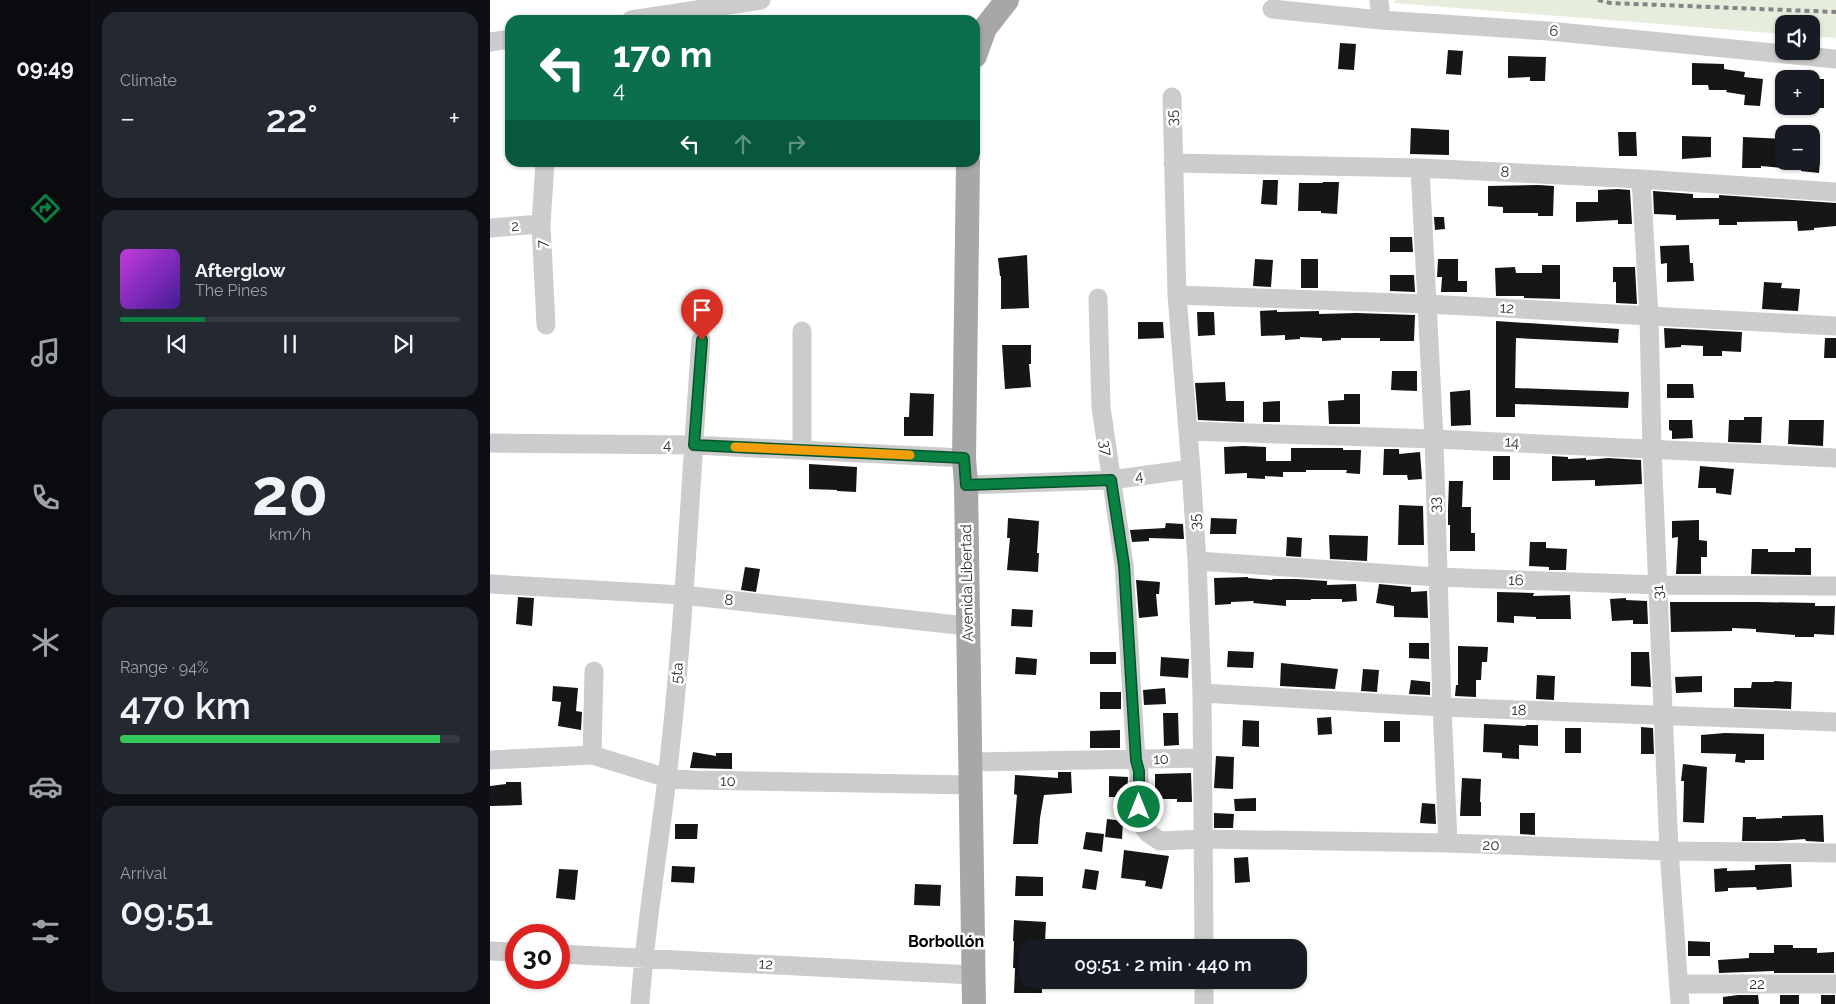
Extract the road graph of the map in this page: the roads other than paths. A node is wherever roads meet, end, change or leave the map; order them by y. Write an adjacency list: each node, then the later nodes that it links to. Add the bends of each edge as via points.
1 (761, 0): 5 (street)
2 (1007, 0): 9 (main road, via 985,28)
3 (1379, 0): 6 (street)
4 (1272, 9): 6 (street, 6)
5 (664, 15)
6 (1381, 20): 10 (street, 6, via 1548,31)
7 (505, 40): 8 (street)
8 (490, 42)
9 (980, 42)
10 (1836, 59)
11 (1172, 97): 12 (street, 35)
12 (1173, 163): 15 (street, 8); 20 (street, 35)
13 (545, 167): 18 (street, 7)
14 (968, 167): 34 (main road, Avenida Libertad)
15 (1420, 168): 16 (street, 8); 22 (street, 33)
16 (1641, 179): 17 (street, 8); 23 (street, 31)
17 (1836, 192)
18 (541, 224): 19 (street, 2); 24 (street, 7)
19 (490, 228)
20 (1177, 295): 22 (street, 12); 28 (street, 35)
21 (1098, 298): 37 (street, 37, via 1101,407)
22 (1427, 304): 23 (street, 12); 29 (street, 33)
23 (1649, 316): 25 (street, 12); 32 (street, 31)
24 (546, 325)
25 (1836, 326)
26 (802, 331): 33 (street)
27 (702, 340): 31 (street, 5ta)
28 (1189, 431): 29 (street, 14); 36 (street, 35)
29 (1434, 439): 32 (street, 14); 40 (street, 33)
30 (490, 443): 31 (street, 4)
31 (694, 445): 33 (street, 4); 44 (street, 5ta)
32 (1652, 449): 35 (street, 14); 42 (street, 31)
33 (802, 450): 34 (street, 4)
34 (964, 458): 38 (main road, Avenida Libertad)
35 (1836, 458)
36 (1191, 470): 37 (street, 4); 39 (street, 35)
37 (1111, 480): 38 (street, 4); 54 (street, 37, via 1124,565)
38 (966, 485): 45 (main road, Avenida Libertad)
39 (1197, 561): 40 (street, 16); 47 (street, 35)
40 (1437, 577): 42 (street, 16); 48 (street, 33)
41 (490, 584): 44 (street, 8)
42 (1658, 585): 43 (street, 16); 49 (street, 31)
43 (1836, 586)
44 (683, 595): 45 (street, 8); 56 (street, 5ta)
45 (967, 626): 55 (main road, Avenida Libertad)
46 (594, 671): 51 (street)
47 (1202, 693): 48 (street, 18); 52 (street, 35)
48 (1442, 707): 49 (street, 18); 59 (street, 33)
49 (1663, 716): 50 (street, 18); 60 (street, 31)
50 (1836, 722)
51 (592, 755): 53 (street, 10); 56 (street, 10)
52 (1202, 758): 54 (street, 10); 58 (street, 35)
53 (490, 760)
54 (1136, 760): 55 (street, 10); 57 (street, 37, via 1139,821)
55 (970, 773): 56 (street, 10); 67 (main road, Avenida Libertad)
56 (667, 778): 66 (street, 5ta)
57 (1148, 833): 58 (street, 20, via 1160,842)
58 (1203, 840): 59 (street, 20); 62 (street, 35)
59 (1448, 843): 60 (street, 20)
60 (1669, 851): 61 (street, 20); 68 (street, 31)
61 (1836, 853)
62 (1204, 939)
63 (490, 951): 64 (street)
64 (505, 952)
65 (570, 955): 66 (street, 12)
66 (643, 958): 67 (street, 12); 71 (street, 5ta)
67 (973, 975): 72 (main road, Avenida Libertad)
68 (1679, 984): 69 (street, 22); 74 (street, 31)
69 (1836, 984)
70 (1204, 989): 73 (street)
71 (640, 1004)
72 (974, 1004)
73 (1204, 1004)
74 (1680, 1004)

